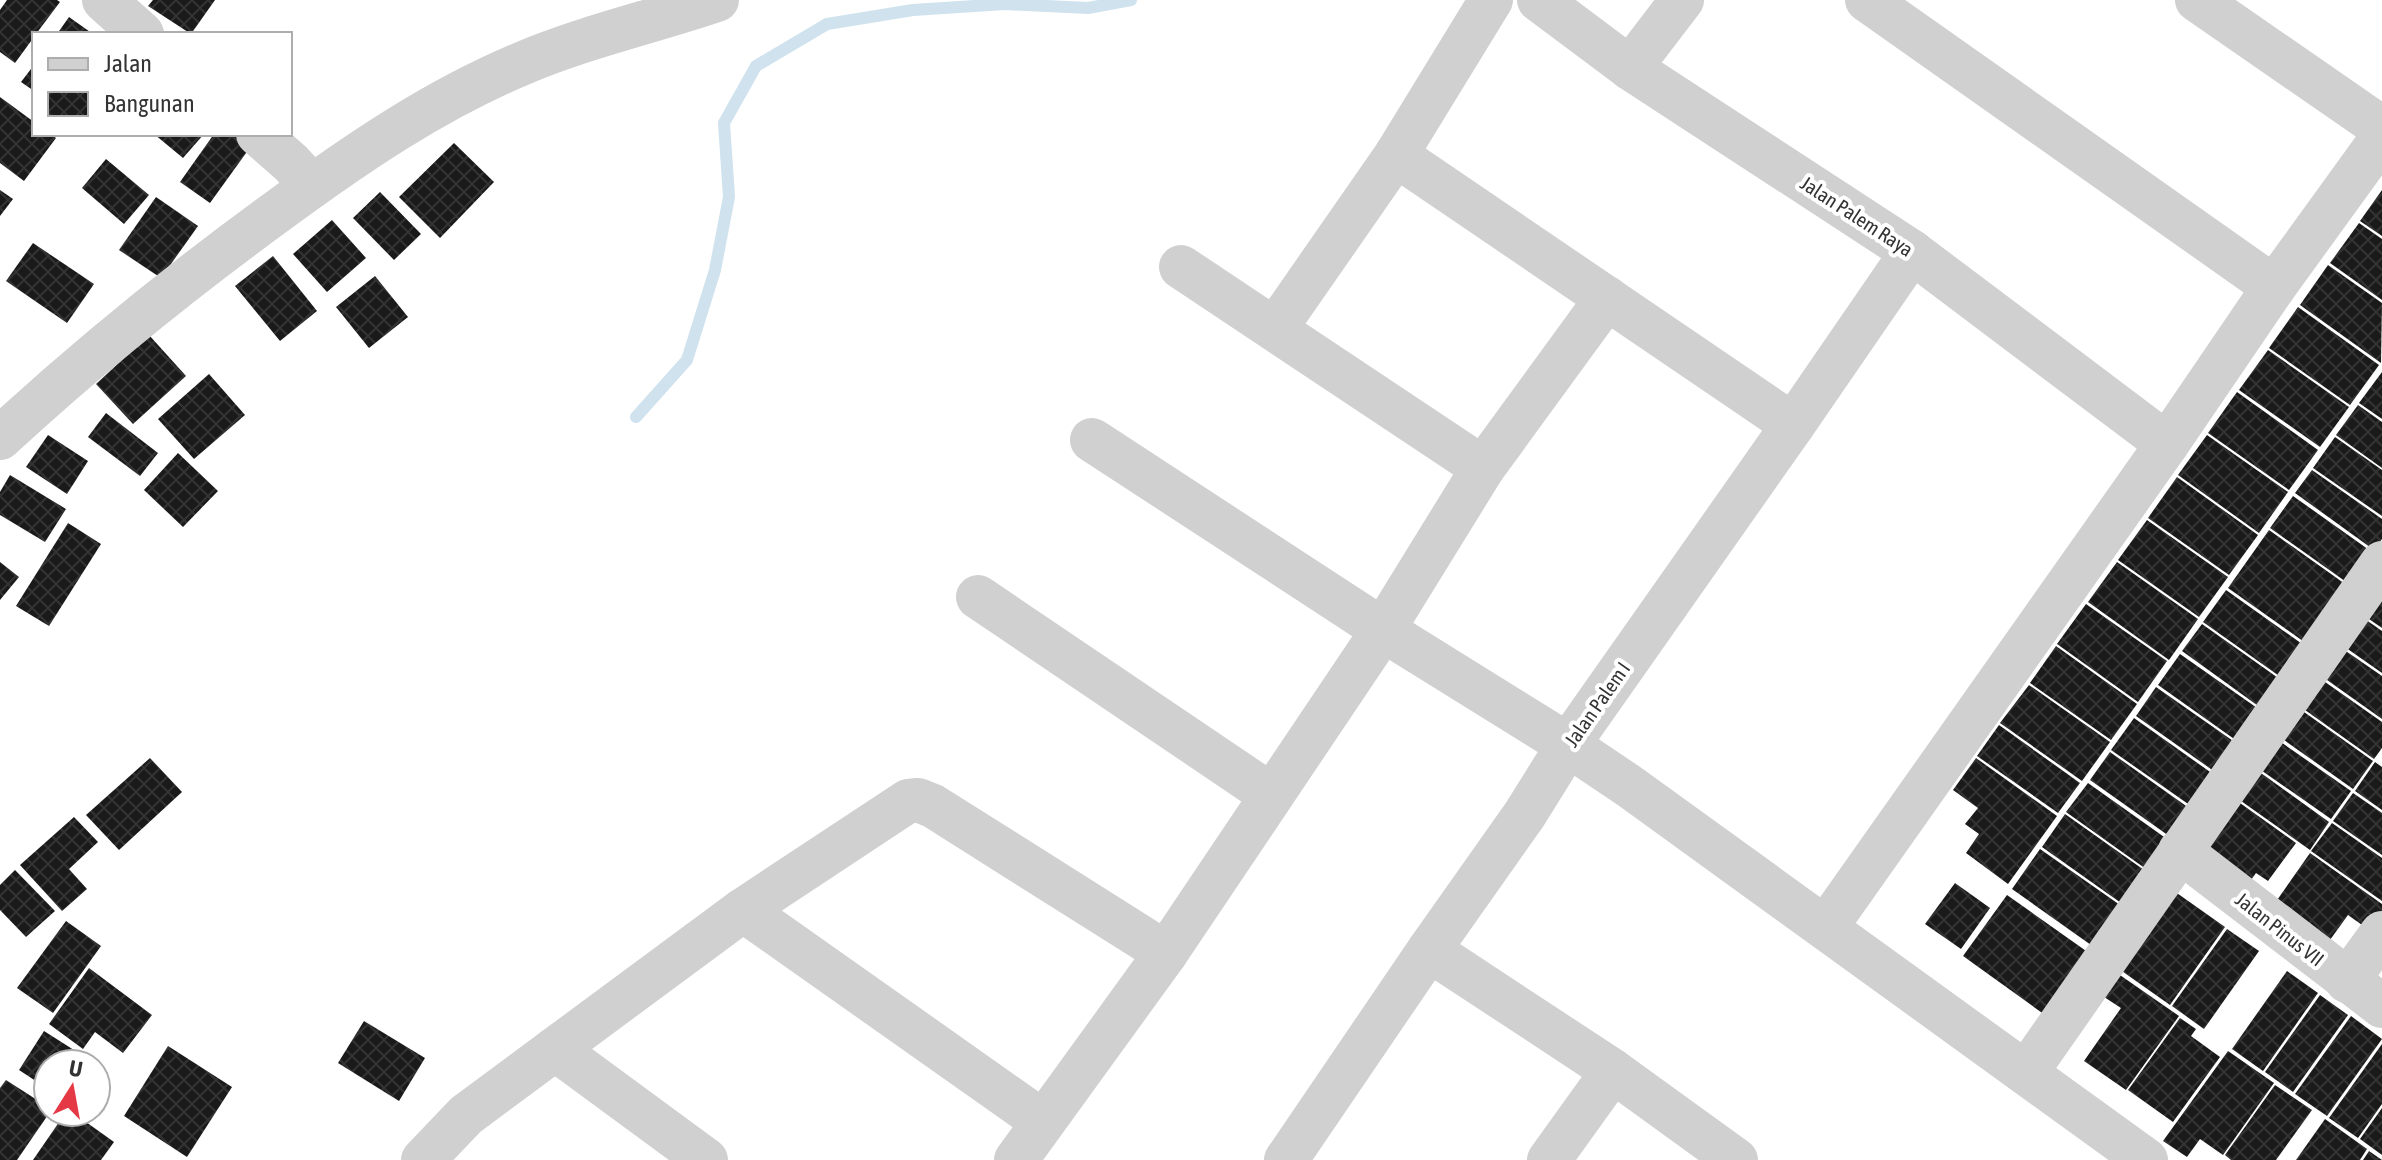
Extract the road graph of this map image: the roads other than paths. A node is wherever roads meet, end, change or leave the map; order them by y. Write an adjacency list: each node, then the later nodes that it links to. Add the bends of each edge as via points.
1 (104, 0): 8 (street)
2 (717, 0): 14 (street, via 520,64 410,120)
3 (1491, 0): 13 (street)
4 (1539, 0): 9 (street, Jalan Palem Raya)
5 (1682, 0): 9 (street)
6 (1867, 0): 17 (street)
7 (2197, 0): 10 (street)
8 (140, 32)
9 (1630, 68): 15 (street, Jalan Palem Raya)
10 (2382, 128)
11 (260, 136): 14 (street)
12 (2382, 138): 17 (street)
13 (1396, 155): 18 (street); 19 (street)
14 (312, 186): 21 (street, via 212,259)
15 (1912, 252): 20 (street, Jalan Palem I); 23 (street, Jalan Palem Raya)
16 (1181, 267): 19 (street)
17 (2274, 287): 23 (street)
18 (1607, 298): 20 (street); 24 (street)
19 (1275, 329): 24 (street)
20 (1793, 425): 28 (street, Jalan Palem I)
21 (0, 438)
22 (1092, 440): 27 (street)
23 (2167, 444): 32 (street)
24 (1483, 468): 27 (street)
25 (2382, 563): 30 (street)
26 (978, 597): 29 (street)
27 (1383, 630): 28 (street); 29 (street)
28 (1568, 745): 32 (street); 34 (street, Jalan Palem I)
29 (1271, 795): 35 (street)
30 (2180, 851): 36 (street, Jalan Pinus VII); 40 (street)
31 (743, 910): 35 (street, via 908,801 918,800); 38 (street); 41 (street)
32 (1826, 927): 40 (street)
33 (2382, 933): 36 (street)
34 (1429, 950): 39 (street); 45 (street, Jalan Palem I)
35 (1166, 953): 41 (street)
36 (2347, 981): 37 (street, Jalan Pinus VII)
37 (2382, 1006)
38 (555, 1049): 42 (street, via 466,1115); 43 (street)
39 (1613, 1071): 46 (street); 47 (street)
40 (2026, 1073): 48 (street)
41 (1042, 1121): 44 (street)
42 (423, 1160)
43 (706, 1160)
44 (1016, 1160)
45 (1286, 1160)
46 (1549, 1160)
47 (1736, 1160)
48 (2146, 1160)

